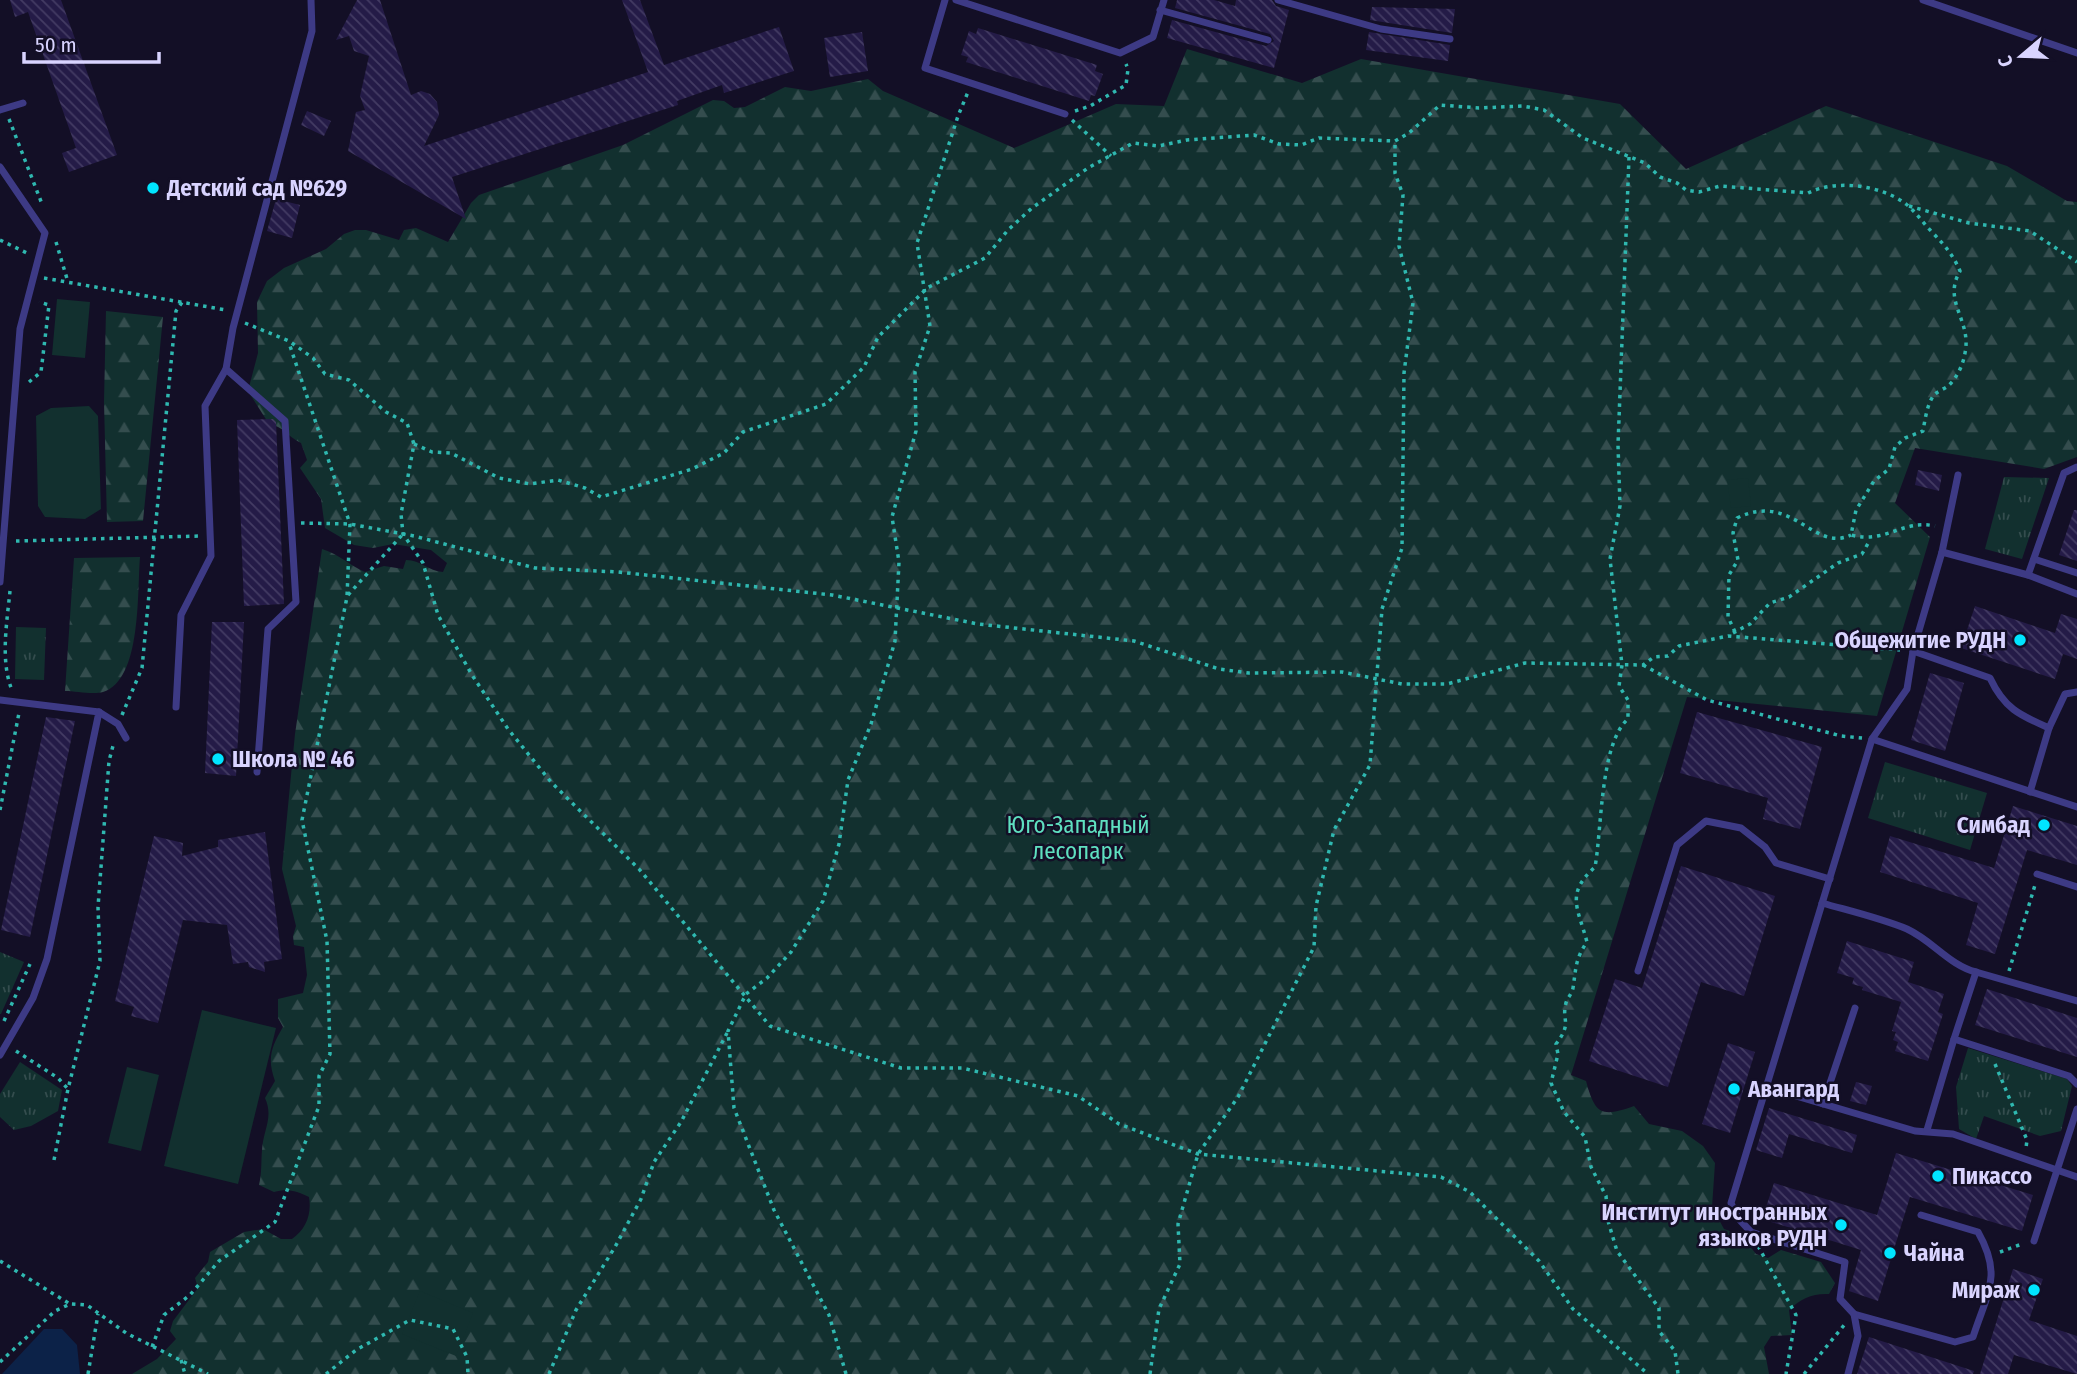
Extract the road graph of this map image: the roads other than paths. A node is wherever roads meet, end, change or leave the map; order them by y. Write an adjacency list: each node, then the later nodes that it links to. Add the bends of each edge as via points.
1 (311, 0): 15 (lane, via 312,31)
2 (944, 0): 13 (lane, via 925,68)
3 (956, 0): 7 (lane, via 1120,53 1153,37)
4 (1164, 0): 7 (lane)
5 (1278, 0): 9 (lane, via 1381,29)
6 (1923, 0): 10 (lane)
7 (1160, 10): 8 (lane)
8 (1268, 40)
9 (1450, 40)
10 (2077, 53)
11 (23, 103): 12 (lane)
12 (3, 109)
13 (1065, 114)
14 (0, 167): 22 (lane, via 45,233 20,329)
15 (226, 369): 27 (lane, via 205,406 211,556 181,615); 32 (lane, via 285,421 296,602 268,629)
16 (2077, 467): 19 (lane, via 2064,472)
17 (1958, 475): 18 (lane)
18 (1942, 552): 21 (lane); 24 (lane)
19 (2034, 559): 20 (lane); 21 (lane)
20 (2077, 573)
21 (2028, 575): 23 (lane)
22 (0, 582)
23 (2077, 594)
24 (1913, 651): 29 (lane, via 1990,678 2000,698 2020,716); 31 (lane, via 1907,689)
25 (2077, 692): 29 (lane, via 2065,694)
26 (0, 700): 28 (lane)
27 (176, 707)
28 (99, 712): 30 (lane, via 118,724); 44 (lane, via 47,959 33,998)
29 (2049, 728): 33 (lane)
30 (126, 738)
31 (1872, 740): 33 (lane); 36 (lane)
32 (257, 772)
33 (2030, 792): 34 (lane)
34 (2077, 807)
35 (2037, 874): 37 (lane)
36 (1830, 878): 38 (lane); 39 (lane, via 1776,863 1765,847 1741,828 1706,821 1677,845)
37 (2077, 887)
38 (1822, 903): 40 (lane, via 1906,929 1941,949 1958,967); 46 (lane)
39 (1638, 971)
40 (1976, 972): 41 (lane); 43 (lane)
41 (2077, 1001)
42 (1855, 1008): 47 (lane)
43 (1954, 1039): 45 (lane, via 2069,1076); 49 (lane)
44 (0, 1055)
45 (2077, 1084)
46 (1766, 1087): 47 (lane); 54 (lane, via 1731,1203 1751,1232 1845,1262 1840,1299)
47 (1824, 1104): 49 (lane, via 1914,1131)
48 (2077, 1109): 50 (lane)
49 (1927, 1130): 50 (lane, via 1952,1134)
50 (2056, 1170): 51 (lane); 53 (lane)
51 (2077, 1177)
52 (1921, 1215): 54 (lane, via 1978,1232 1991,1254 1993,1274 1973,1337 1955,1342)
53 (2035, 1241)
54 (1854, 1314): 55 (lane, via 1858,1336)
55 (1848, 1374)

